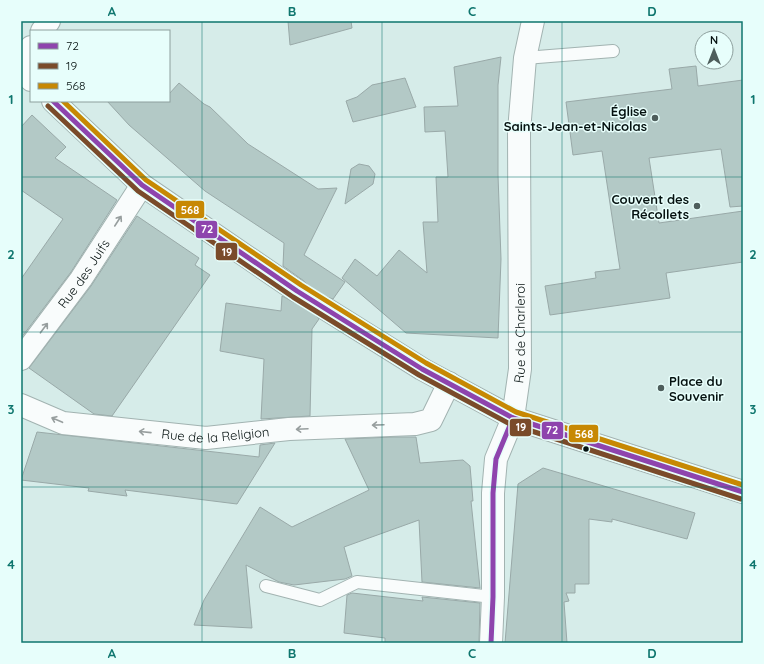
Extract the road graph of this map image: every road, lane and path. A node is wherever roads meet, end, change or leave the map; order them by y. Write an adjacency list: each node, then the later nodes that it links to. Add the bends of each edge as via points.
1 (49, 21): 3 (street)
2 (533, 21): 6 (street, Rue de Charleroi)
3 (43, 30)
4 (30, 48): 7 (street)
5 (613, 51): 6 (lane)
6 (525, 58): 17 (street, Rue de Charleroi, via 519,131 520,369)
7 (21, 61)
8 (21, 70): 9 (street)
9 (30, 79)
10 (54, 102): 11 (street)
11 (142, 185): 12 (street); 14 (street, Rue des Juifs, one-way to 11, via 81,279)
12 (297, 291)
13 (326, 309): 15 (street)
14 (21, 359)
15 (449, 383): 16 (street, Rue de la Religion, one-way to 16, via 431,420 415,424 289,429 206,438 63,423); 17 (street)
16 (21, 405)
17 (513, 418): 18 (street); 20 (street, Rue de Charleroi, via 496,459 493,493)
18 (743, 492)
19 (266, 586): 20 (lane, via 320,600 357,582)
20 (492, 597): 21 (street, Rue de Charleroi)
21 (491, 643)

